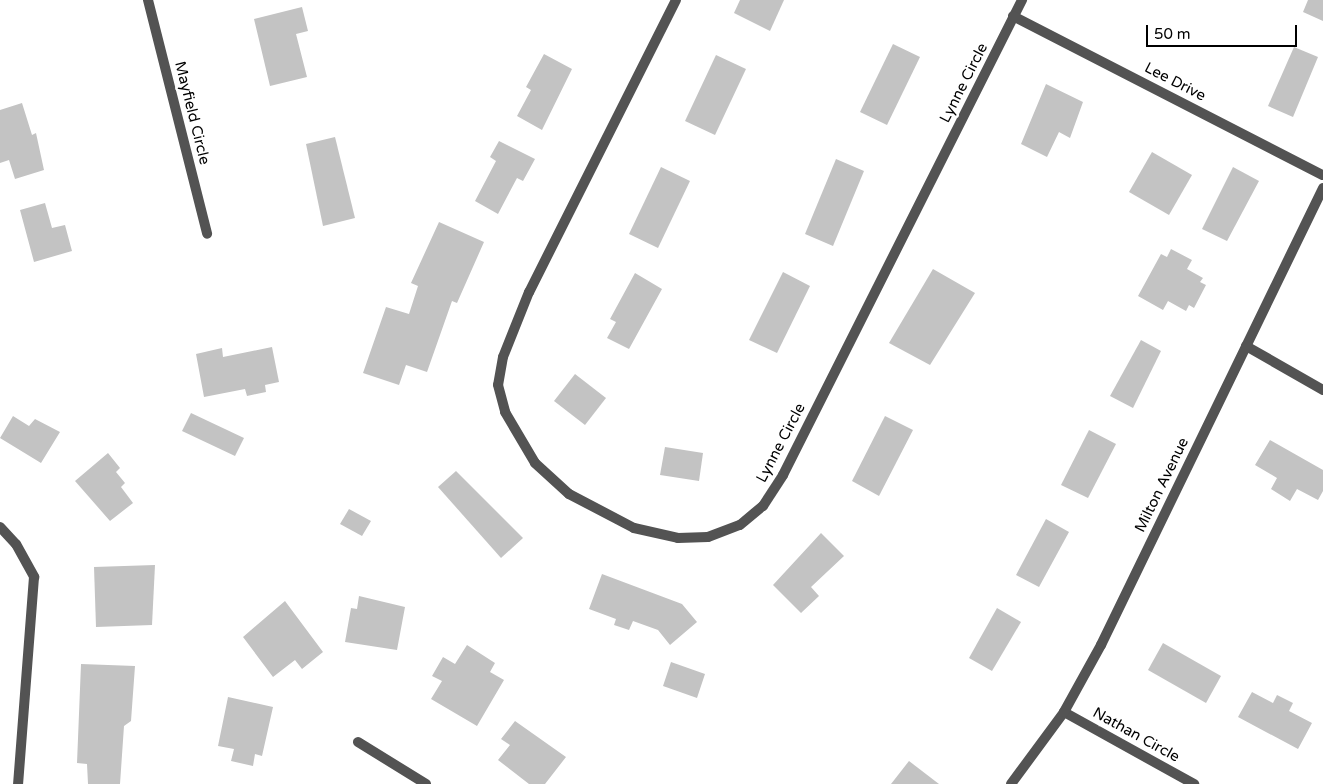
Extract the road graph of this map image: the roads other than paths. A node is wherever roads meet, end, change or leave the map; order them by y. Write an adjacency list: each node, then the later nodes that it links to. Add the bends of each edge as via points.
1 (148, 0): 7 (street, Mayfield Circle)
2 (676, 0): 4 (street, Lynne Circle, via 529,292 503,357 498,385 505,412 535,463 569,494 634,528 678,538 708,537 740,525 763,506 783,475)
3 (1022, 0): 4 (street, Lynne Circle)
4 (1014, 16): 5 (street, Lee Drive)
5 (1323, 175)
6 (1323, 188): 8 (street, Milton Avenue)
7 (207, 234)
8 (1246, 346): 9 (street); 11 (street, Milton Avenue, via 1102,645)
9 (1323, 390)
10 (0, 527): 13 (street, via 16,544 34,577)
11 (1064, 712): 15 (street, Milton Avenue); 16 (street, Nathan Circle)
12 (358, 742): 14 (street)
13 (18, 784)
14 (426, 784)
15 (1011, 784)
16 (1194, 784)

